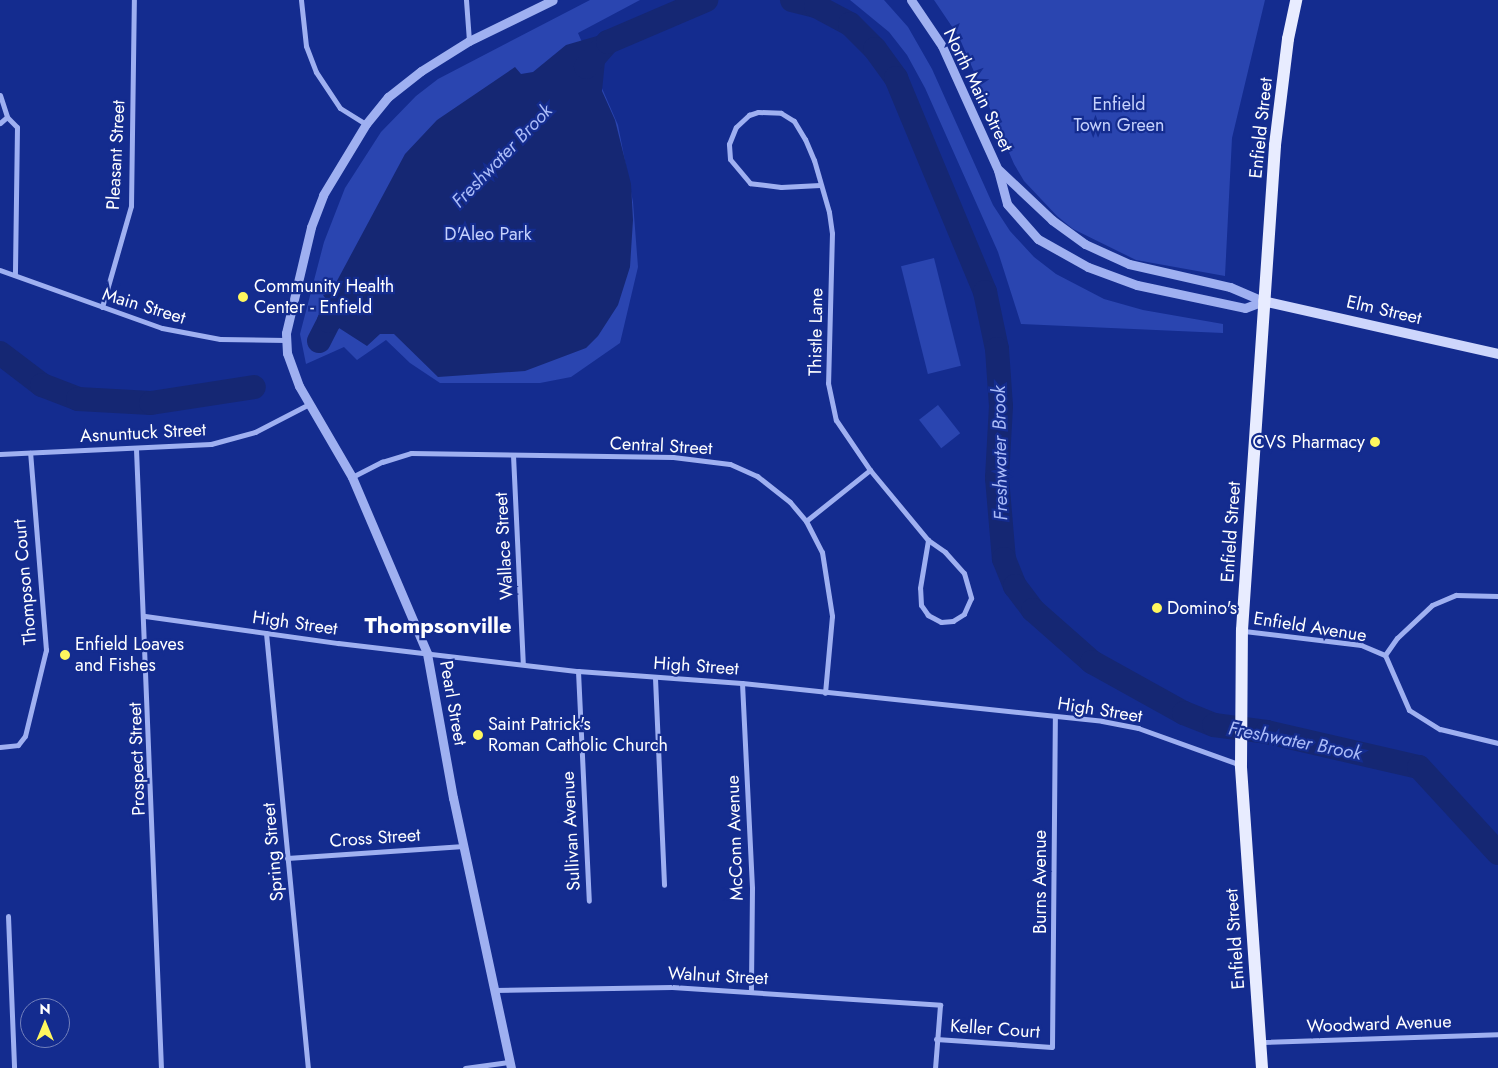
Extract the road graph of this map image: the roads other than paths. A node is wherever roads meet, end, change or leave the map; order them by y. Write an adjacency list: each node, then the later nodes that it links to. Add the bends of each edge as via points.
1 (134, 0): 17 (street, Pleasant Street, via 131,206)
2 (301, 0): 11 (street, via 306,46 316,72 340,108)
3 (466, 0): 7 (street)
4 (552, 0): 7 (street)
5 (911, 0): 12 (street, North Main Street, via 942,46)
6 (1296, 0): 16 (main road, Enfield Street, via 1278,121)
7 (469, 41): 11 (street, via 388,97)
8 (0, 94): 9 (street)
9 (7, 117): 10 (street); 15 (street, via 17,127)
10 (0, 123)
11 (366, 124): 18 (street, via 323,195 311,227)
12 (998, 170): 16 (street, North Main Street, via 1052,220 1085,244 1129,264 1230,286); 16 (street, North Main Street, via 1004,197 1026,228 1054,249 1088,267 1137,286 1227,306 1245,308)
13 (820, 185): 13 (street, Thistle Lane, via 781,187 750,183 730,158 729,144 736,127 749,115 758,112 788,116 802,133); 25 (street, Thistle Lane, via 832,233 828,384 836,420)
14 (0, 270): 15 (street, Main Street)
15 (15, 276): 17 (street, Main Street)
16 (1263, 301): 19 (main road, Elm Street); 31 (main road, Enfield Street)
17 (102, 307): 18 (street, Main Street, via 187,334 239,340)
18 (286, 340): 20 (street, Pearl Street, via 291,366)
19 (1498, 354)
20 (309, 404): 21 (street, Asnuntuck Street, via 267,426 227,440 191,447); 26 (street, Pearl Street)
21 (136, 449): 22 (street, Asnuntuck Street); 30 (street, Prospect Street)
22 (30, 453): 23 (street, Asnuntuck Street); 42 (street, Thompson Court, via 32,510 46,621 45,658 25,736 18,744)
23 (0, 454)
24 (513, 456): 26 (street, Central Street, via 411,454 382,462); 27 (street, Central Street, via 673,457 730,464 774,487); 35 (street, Wallace Street)
25 (870, 470): 27 (street); 28 (street, Thistle Lane)
26 (352, 477): 33 (street, Pearl Street)
27 (806, 521): 39 (street, Central Street, via 822,552 830,591 832,616)
28 (928, 540): 28 (street, Thistle Lane, via 955,562 968,583 970,604 964,614 953,621 941,622 928,615 921,605 920,588)
29 (1498, 596): 34 (street, Enfield Avenue, via 1456,594 1432,604)
30 (145, 616): 32 (street, High Street); 57 (street, Prospect Street)
31 (1242, 630): 34 (street, Enfield Avenue, via 1361,645); 43 (main road, Enfield Street)
32 (266, 634): 33 (street, High Street); 45 (street, Spring Street)
33 (428, 653): 35 (street, High Street); 44 (street, Pearl Street)
34 (1385, 655): 41 (street, via 1409,710 1440,729)
35 (523, 664): 36 (street, High Street)
36 (578, 671): 37 (street, High Street); 47 (street, Sullivan Avenue)
37 (655, 678): 38 (street, High Street); 46 (street)
38 (742, 683): 39 (street, High Street); 50 (street, McConn Avenue, via 752,888)
39 (825, 693): 40 (street, High Street)
40 (1055, 716): 43 (street, High Street, via 1138,728); 54 (street, Burns Avenue)
41 (1498, 743)
42 (0, 747)
43 (1240, 765): 53 (main road, Enfield Street)
44 (464, 846): 45 (street, Cross Street); 49 (street, Pearl Street)
45 (287, 858): 58 (street, Spring Street)
46 (664, 885)
47 (589, 901)
48 (8, 916): 56 (street)
49 (493, 990): 50 (street, Walnut Street, via 631,986); 55 (street, Pearl Street)
50 (751, 992): 52 (street, Walnut Street, via 940,1005)
51 (1498, 1034): 53 (street, Woodward Avenue)
52 (936, 1039): 54 (street, Keller Court); 60 (street)
53 (1260, 1042): 61 (main road, Enfield Street)
54 (1052, 1047)
55 (510, 1065): 59 (street)
56 (14, 1068)
57 (161, 1068)
58 (308, 1068)
59 (465, 1068)
60 (935, 1068)
61 (1262, 1068)

